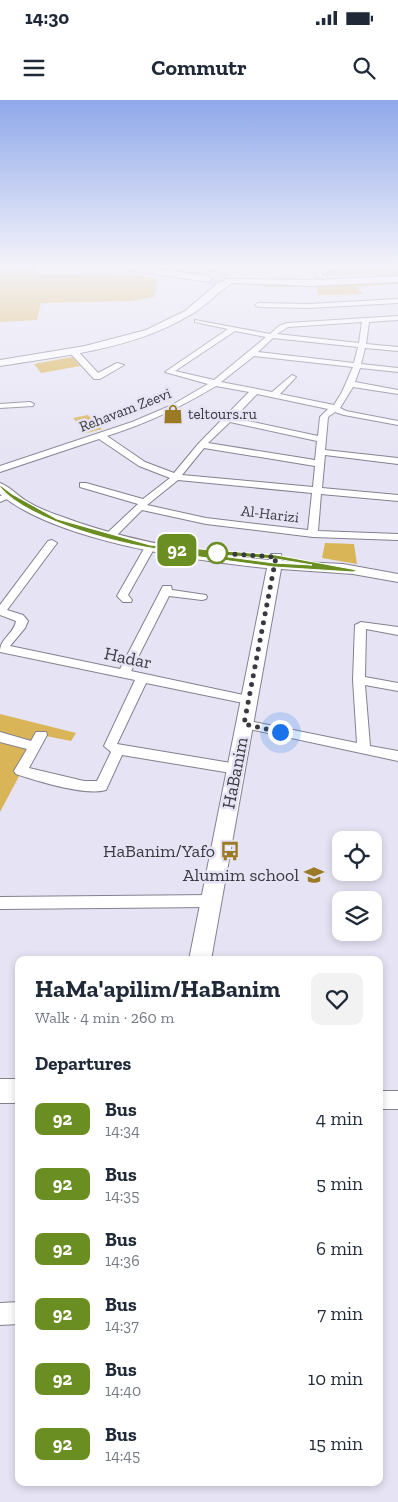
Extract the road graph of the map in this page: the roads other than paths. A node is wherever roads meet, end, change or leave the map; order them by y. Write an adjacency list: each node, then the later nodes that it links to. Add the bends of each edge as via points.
1 (140, 329): 12 (street, via 79,345)
2 (147, 329): 10 (street, via 133,337)
3 (233, 329): 18 (street, via 168,372)
4 (235, 329): 7 (street)
5 (281, 329): 7 (street, Rehavam Zeevi)
6 (365, 329): 8 (street)
7 (271, 336): 8 (street); 11 (street, Rehavam Zeevi)
8 (363, 345): 9 (street); 15 (street)
9 (398, 349)
10 (73, 352): 13 (street); 14 (street, via 97,377)
11 (252, 354): 15 (street); 18 (street, Rehavam Zeevi)
12 (0, 358)
13 (0, 363)
14 (120, 365)
15 (357, 365): 16 (street); 19 (street)
16 (398, 370)
17 (292, 377): 22 (street)
18 (214, 383): 20 (street); 28 (street, Rehavam Zeevi, via 175,407)
19 (350, 384): 21 (street); 25 (street, via 340,404)
20 (255, 391): 22 (street); 26 (street)
21 (398, 392)
22 (274, 395): 25 (street)
23 (30, 404): 24 (street)
24 (0, 406)
25 (333, 409): 27 (street); 29 (street, via 324,417)
26 (229, 418): 29 (street); 30 (street)
27 (398, 423)
28 (99, 435): 34 (street, Rehavam Zeevi); 35 (street, via 142,464)
29 (323, 440): 31 (street)
30 (202, 445): 33 (street); 35 (street)
31 (322, 452): 32 (street); 33 (street)
32 (398, 461)
33 (321, 464): 37 (street)
34 (0, 469)
35 (176, 477): 37 (street); 40 (street)
36 (83, 485): 40 (street, Al-Harizi)
37 (318, 490): 39 (street); 41 (street)
38 (3, 494): 42 (street, via 55,520)
39 (398, 498)
40 (143, 505): 41 (street, Al-Harizi, via 206,521); 42 (street)
41 (313, 534): 43 (street, Al-Harizi)
42 (109, 536): 45 (street)
43 (398, 537)
44 (52, 543): 52 (street, via 0,612 19,617 22,621)
45 (156, 548): 46 (street, via 226,560); 50 (street, via 122,596)
46 (275, 561): 47 (street); 57 (street, HaBanim)
47 (398, 578)
48 (166, 590): 49 (street); 53 (street)
49 (202, 597)
50 (127, 600)
51 (398, 631): 55 (street, via 361,625)
52 (2, 648): 53 (street, Hadar)
53 (123, 674): 54 (street, Hadar)
54 (142, 679): 57 (street, Hadar); 60 (street)
55 (359, 680): 56 (street); 61 (street)
56 (398, 687)
57 (248, 700): 58 (street, HaBanim)
58 (244, 724): 61 (street); 63 (street, HaBanim)
59 (0, 737): 60 (street, via 38,740 21,771 84,786 101,786 111,766)
60 (114, 748): 63 (street)
61 (364, 749): 62 (street)
62 (398, 756)
63 (237, 769): 64 (street, HaBanim)
64 (211, 901): 65 (street); 66 (street, HaBanim)
65 (0, 903)
66 (201, 956)
67 (15, 1091): 68 (street)
68 (0, 1092)
69 (383, 1100): 70 (street)
70 (398, 1100)
71 (15, 1313): 72 (street)
72 (0, 1314)

